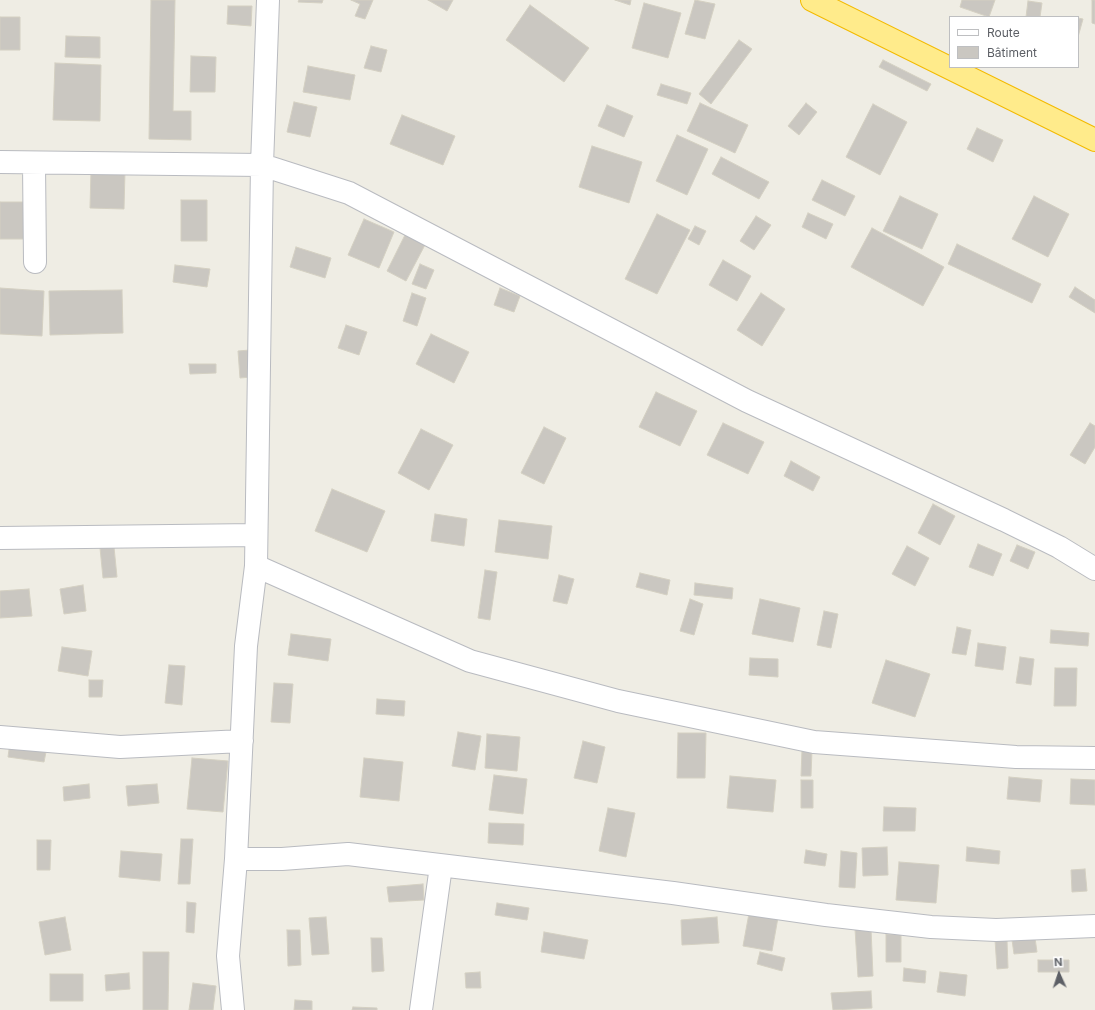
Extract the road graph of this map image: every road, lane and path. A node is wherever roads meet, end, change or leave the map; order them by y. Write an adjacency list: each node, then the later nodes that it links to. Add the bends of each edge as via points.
1 (268, 0): 8 (street)
2 (812, 0): 4 (highway)
3 (949, 68): 5 (highway)
4 (949, 68)
5 (1095, 140)
6 (0, 162): 7 (street)
7 (34, 164): 8 (street); 9 (street)
8 (262, 165): 10 (street); 13 (street, via 349,193 747,401 1011,523 1059,547)
9 (36, 262)
10 (256, 535): 11 (street); 12 (street)
11 (0, 538)
12 (256, 566): 15 (street, via 246,646); 16 (street, via 470,661 618,701 814,742 1016,757)
13 (1095, 569)
14 (0, 737): 15 (street, via 120,747)
15 (242, 741): 17 (street)
16 (1095, 758)
17 (236, 859): 18 (street, via 282,859 348,854); 20 (street, via 228,956)
18 (441, 866): 19 (street, via 931,927 996,930); 21 (street)
19 (1095, 926)
20 (233, 1010)
21 (421, 1010)

